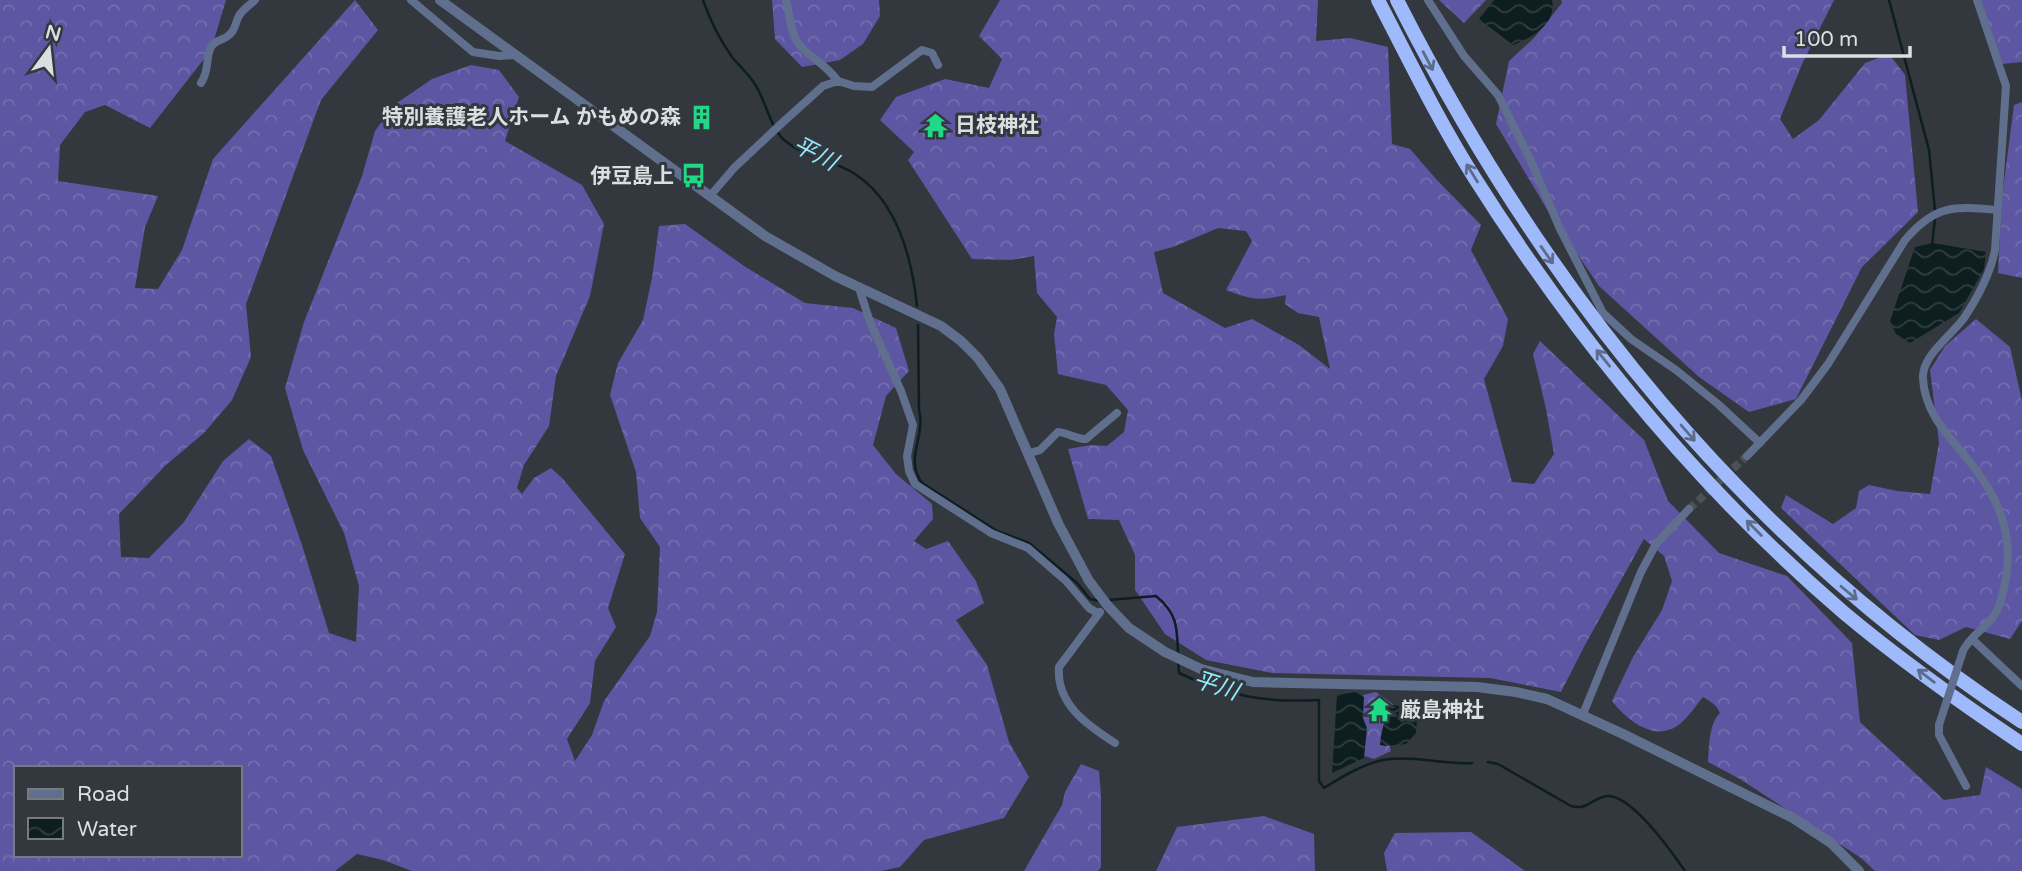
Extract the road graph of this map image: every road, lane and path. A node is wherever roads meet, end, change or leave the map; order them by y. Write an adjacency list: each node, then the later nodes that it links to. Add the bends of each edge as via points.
1 (255, 0): 12 (street, via 239,16 232,33 210,48 208,71)
2 (411, 0): 9 (street, via 473,52)
3 (440, 0): 9 (street)
4 (786, 0): 11 (street, via 800,46 826,65)
5 (1378, 0): 28 (highway, one-way to 5, via 1844,613 1663,433 1578,327 1474,177)
6 (1397, 0): 26 (highway, one-way to 26, via 1455,111 1533,234 1646,386 1708,456 1826,574 1889,627)
7 (1428, 0): 17 (street, via 1464,56 1498,94 1603,313)
8 (1977, 0): 14 (street, via 2007,86)
9 (514, 55): 13 (street)
10 (938, 65): 11 (street, via 927,49 872,87)
11 (838, 81): 13 (street, via 823,86)
12 (201, 83)
13 (710, 196): 15 (street, via 775,242)
14 (1997, 210): 17 (street, via 1955,207 1920,223 1828,364); 23 (street, via 1990,273 1963,319 1924,368 1923,376 1938,424 1989,487 2005,527 2008,557 1999,604 1991,621)
15 (859, 288): 18 (street, via 941,326 970,349 996,381); 22 (street, via 913,425 906,456 915,484 991,533 1028,548)
16 (1116, 413): 18 (street, via 1086,439 1058,432 1040,450)
17 (1760, 443): 19 (street)
18 (1027, 454): 21 (street, via 1073,552)
19 (1747, 456)
20 (1689, 509): 25 (street, via 1656,544 1641,572)
21 (1106, 603): 22 (street); 25 (street, via 1129,628 1173,657 1215,674 1253,682 1516,692)
22 (1099, 614): 27 (street, via 1059,667 1058,677 1069,705)
23 (1972, 639): 24 (street); 29 (street, bridge, via 1963,651 1939,725 1939,735)
24 (2022, 686)
25 (1583, 714): 30 (street, via 1793,818 1831,843)
26 (2022, 722)
27 (1115, 743)
28 (2022, 744)
29 (1966, 786)
30 (1859, 871)

